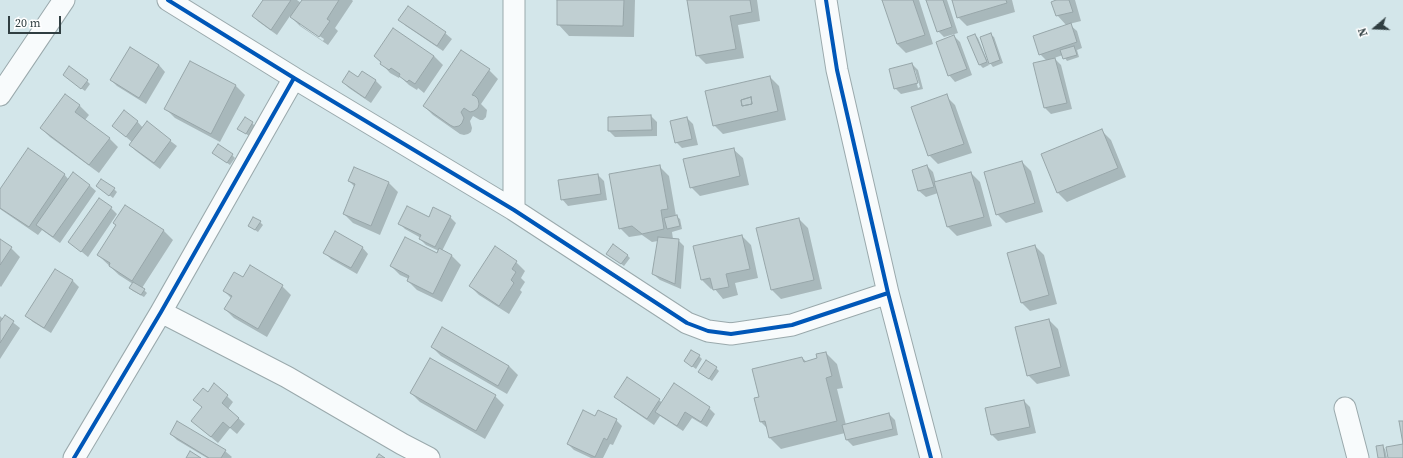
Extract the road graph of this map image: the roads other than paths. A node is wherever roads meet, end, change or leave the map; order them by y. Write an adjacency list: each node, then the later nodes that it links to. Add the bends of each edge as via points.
1 (64, 0): 6 (street)
2 (168, 0): 5 (street)
3 (514, 0): 7 (street)
4 (826, 0): 8 (street, via 837,70)
5 (294, 78): 7 (street); 9 (street)
6 (0, 95)
7 (514, 210): 8 (street, via 687,323 708,331 731,334 792,325)
8 (888, 293): 13 (street)
9 (161, 312): 11 (street); 12 (street, via 286,377)
10 (1345, 408): 14 (street)
11 (74, 458)
12 (429, 458)
13 (931, 458)
14 (1358, 458)

